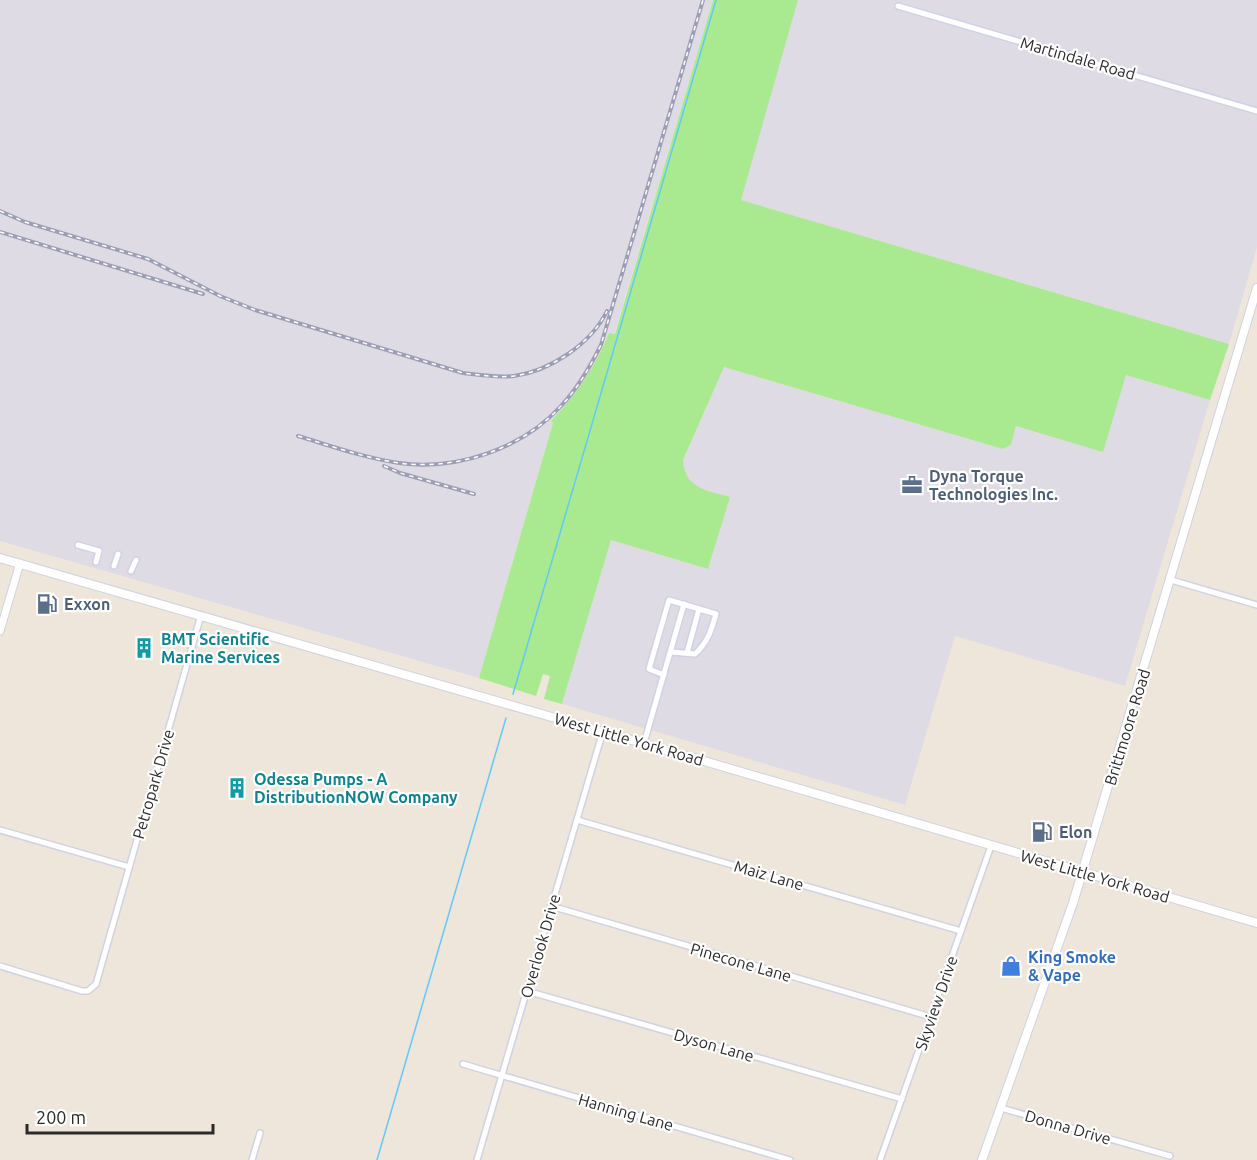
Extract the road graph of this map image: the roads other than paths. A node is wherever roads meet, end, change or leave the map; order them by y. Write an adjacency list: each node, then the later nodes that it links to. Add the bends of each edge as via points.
1 (898, 6): 2 (street, Martindale Road)
2 (1257, 111)
3 (1257, 288): 12 (main road, Brittmoore Road)
4 (78, 545): 8 (street, via 99,551)
5 (118, 554): 10 (street)
6 (0, 558): 9 (main road, West Little York Road)
7 (136, 560): 11 (street)
8 (96, 562)
9 (20, 563): 16 (main road, West Little York Road); 17 (street)
10 (114, 566)
11 (131, 571)
12 (1171, 580): 14 (street); 27 (main road, Brittmoore Road)
13 (684, 604): 15 (street); 18 (street); 20 (street, via 668,602 649,669)
14 (1257, 605)
15 (699, 609): 19 (street); 19 (street, via 716,614 705,645 695,654)
16 (201, 615): 21 (main road, West Little York Road); 26 (street, Petropark Drive)
17 (0, 631)
18 (671, 652): 19 (street); 20 (street)
19 (687, 653)
20 (664, 675): 22 (street)
21 (603, 731): 22 (main road, West Little York Road); 23 (street, Overlook Drive)
22 (644, 743): 25 (main road, West Little York Road)
23 (577, 820): 28 (street, Overlook Drive); 30 (street, Maiz Lane)
24 (0, 830): 26 (street)
25 (991, 846): 27 (main road, West Little York Road); 30 (street, Skyview Drive)
26 (129, 867): 31 (street, Petropark Drive, via 96,984 88,991)
27 (1083, 873): 29 (main road, West Little York Road); 37 (main road, Brittmoore Road)
28 (551, 906): 32 (street, Overlook Drive); 33 (street, Pinecone Lane)
29 (1257, 923)
30 (961, 931): 33 (street, Skyview Drive)
31 (0, 966)
32 (526, 991): 35 (street, Overlook Drive); 36 (street, Dyson Lane)
33 (931, 1017): 36 (street, Skyview Drive)
34 (463, 1064): 35 (street, Hanning Lane)
35 (502, 1075): 41 (street, Overlook Drive); 42 (street, Hanning Lane)
36 (902, 1099): 43 (street, Skyview Drive)
37 (1001, 1108): 39 (street, Donna Drive); 44 (main road, Brittmoore Road)
38 (260, 1133): 40 (street)
39 (1170, 1156)
40 (252, 1160)
41 (477, 1160)
42 (790, 1160)
43 (880, 1160)
44 (982, 1160)

